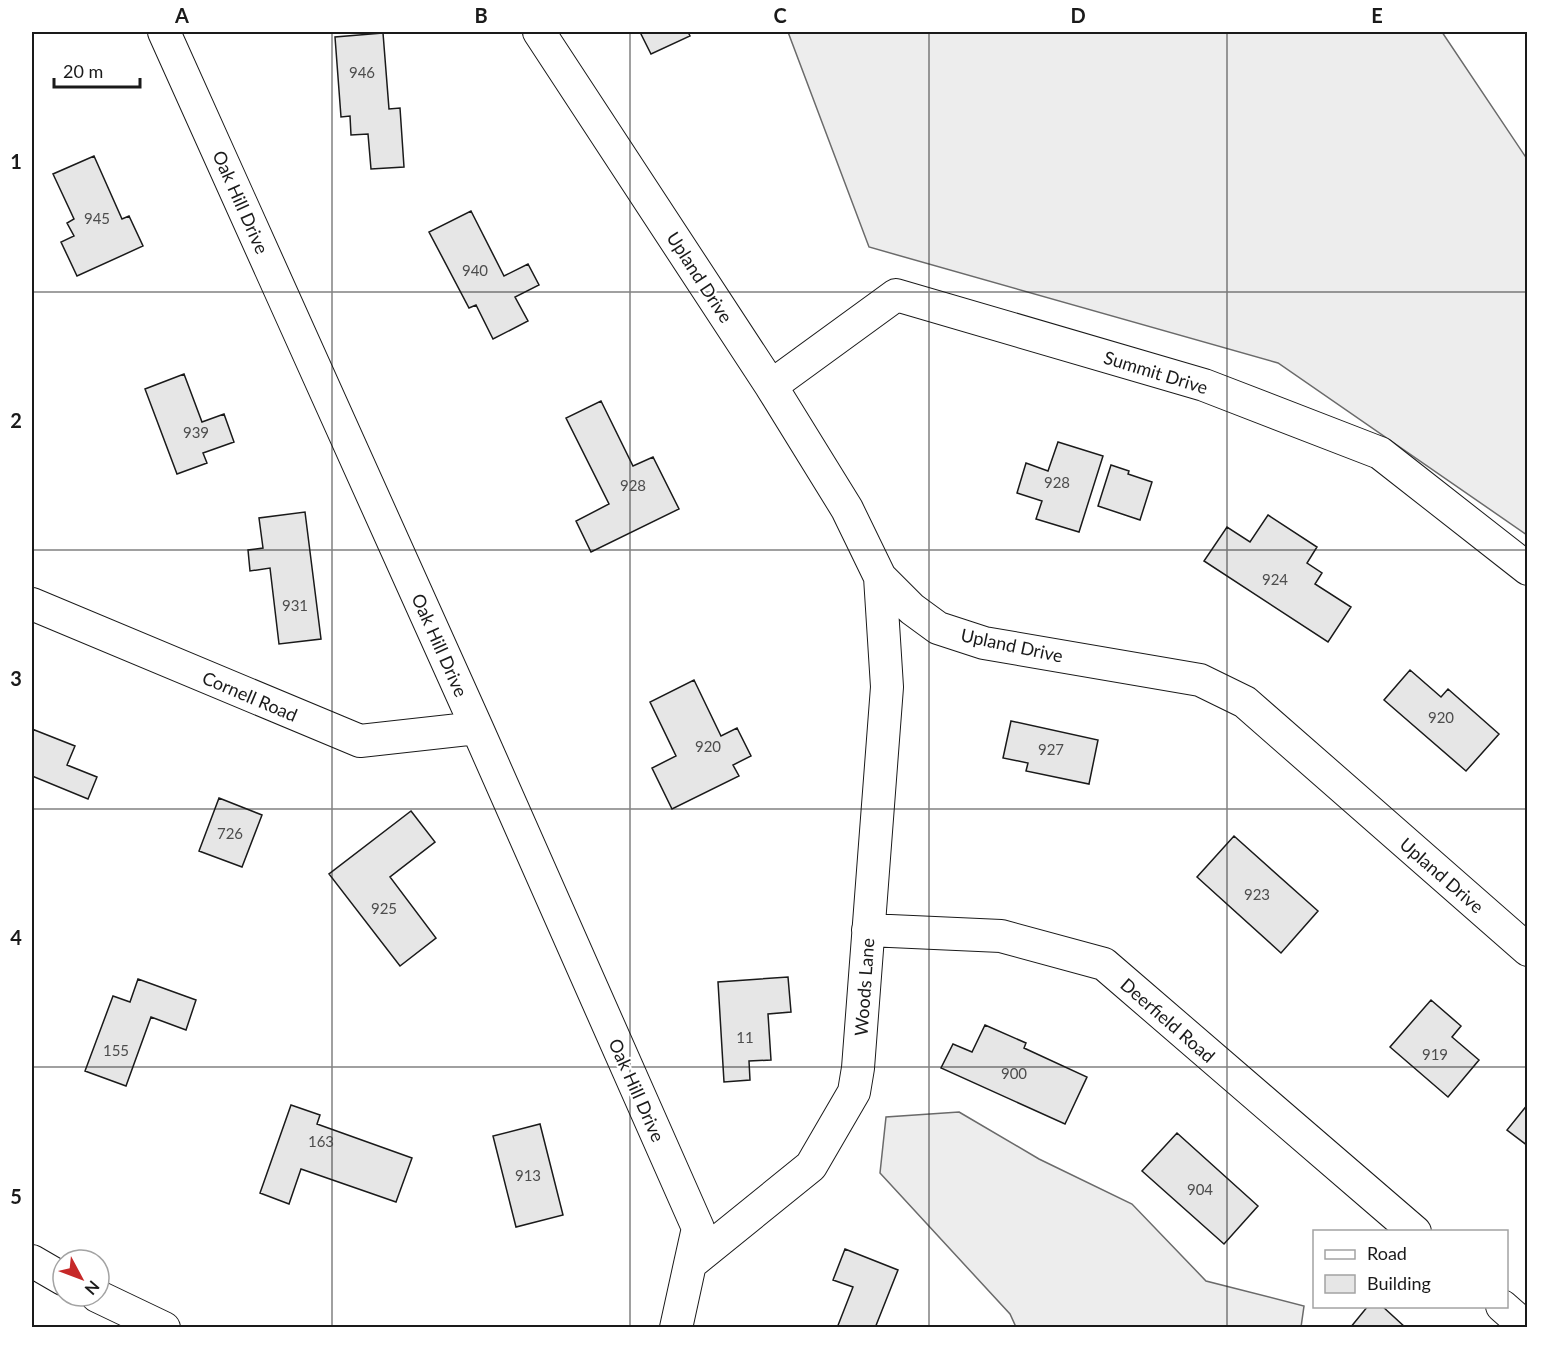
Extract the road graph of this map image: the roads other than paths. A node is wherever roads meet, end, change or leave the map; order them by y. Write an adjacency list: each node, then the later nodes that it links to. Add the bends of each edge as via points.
1 (164, 32): 7 (street, Oak Hill Drive)
2 (539, 32): 3 (street, Upland Drive)
3 (771, 386): 4 (street, Summit Drive, via 896,295 1204,385 1380,453); 5 (street, Upland Drive, via 847,508)
4 (1527, 569)
5 (880, 577): 8 (street, Woods Lane, via 887,687); 9 (street, Upland Drive, via 912,609 939,628 984,643 1200,680 1245,702)
6 (32, 604): 7 (street, Cornell Road, via 360,741)
7 (477, 728): 12 (street, Oak Hill Drive, via 698,1228)
8 (868, 930): 10 (street, Deerfield Road, via 1001,936 1104,964); 12 (street, Woods Lane, via 854,1092 811,1166)
9 (1527, 950)
10 (1413, 1230)
11 (32, 1261): 13 (street)
12 (690, 1264): 17 (street)
13 (51, 1272)
14 (111, 1303): 16 (street)
15 (1504, 1308): 18 (street)
16 (164, 1328)
17 (676, 1328)
18 (1527, 1328)

